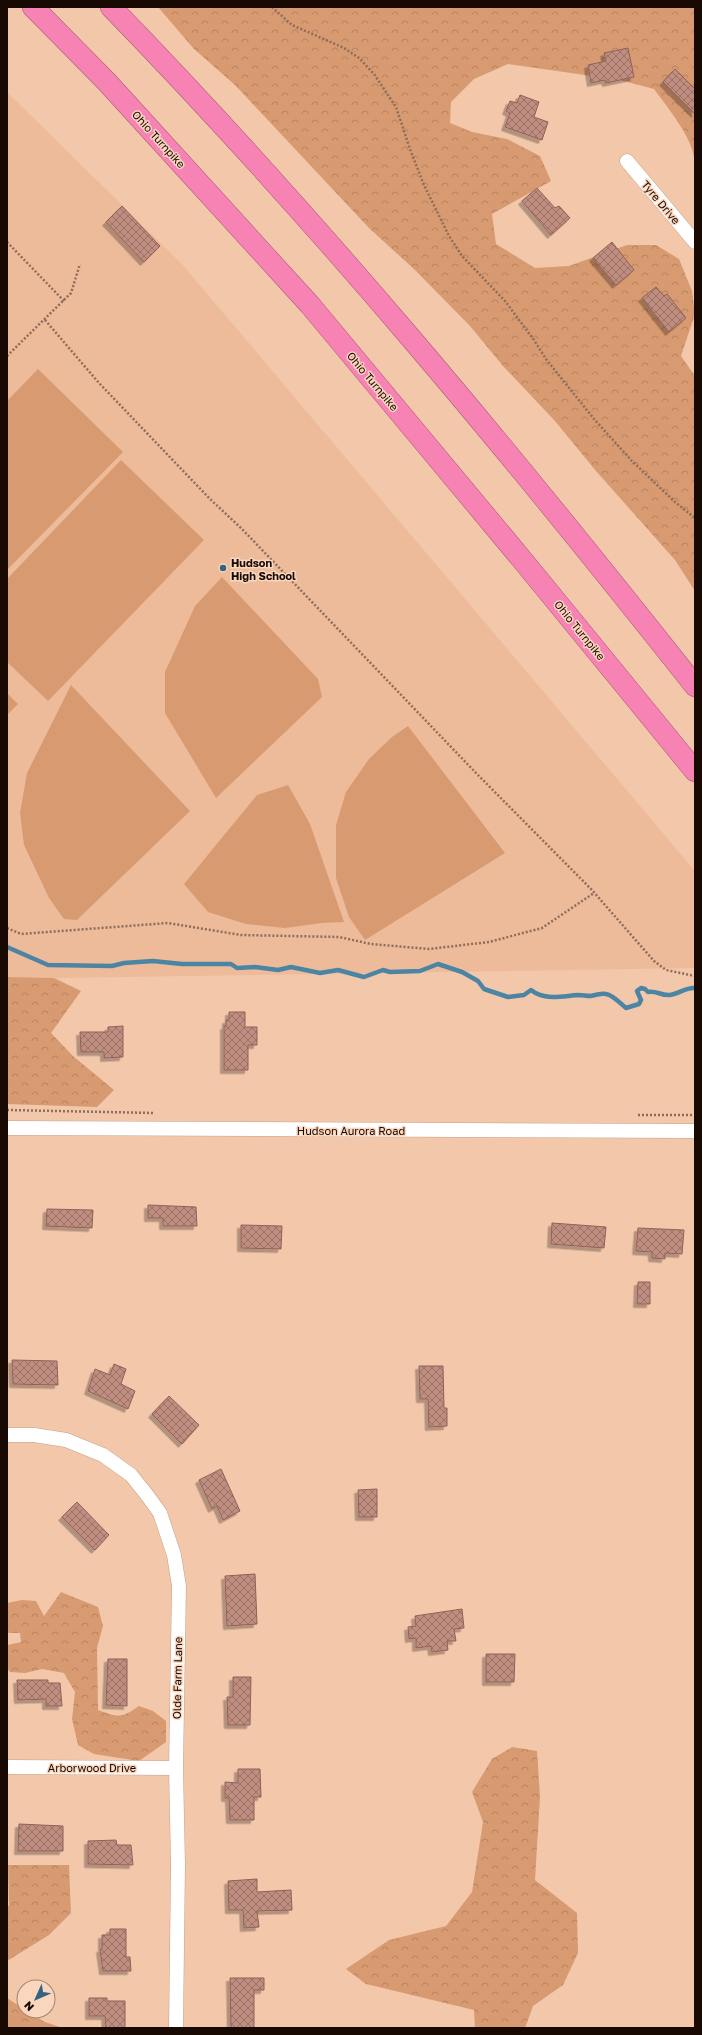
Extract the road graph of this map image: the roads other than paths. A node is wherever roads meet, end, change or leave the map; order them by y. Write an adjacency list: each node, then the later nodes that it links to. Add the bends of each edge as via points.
1 (33, 7): 6 (highway, Ohio Turnpike, via 106,81 310,305 530,568)
2 (111, 7): 5 (highway, via 301,211 475,415)
3 (627, 161): 4 (street, Tyre Drive)
4 (695, 242)
5 (695, 686)
6 (695, 771)
7 (7, 1128): 8 (street, Hudson Aurora Road)
8 (695, 1131)
9 (7, 1435): 11 (street, Olde Farm Lane, via 34,1435 66,1440 88,1447 131,1476 160,1513 174,1555 178,1586)
10 (7, 1767): 11 (street, Arborwood Drive)
11 (176, 1768): 12 (street, Olde Farm Lane)
12 (176, 2028)

